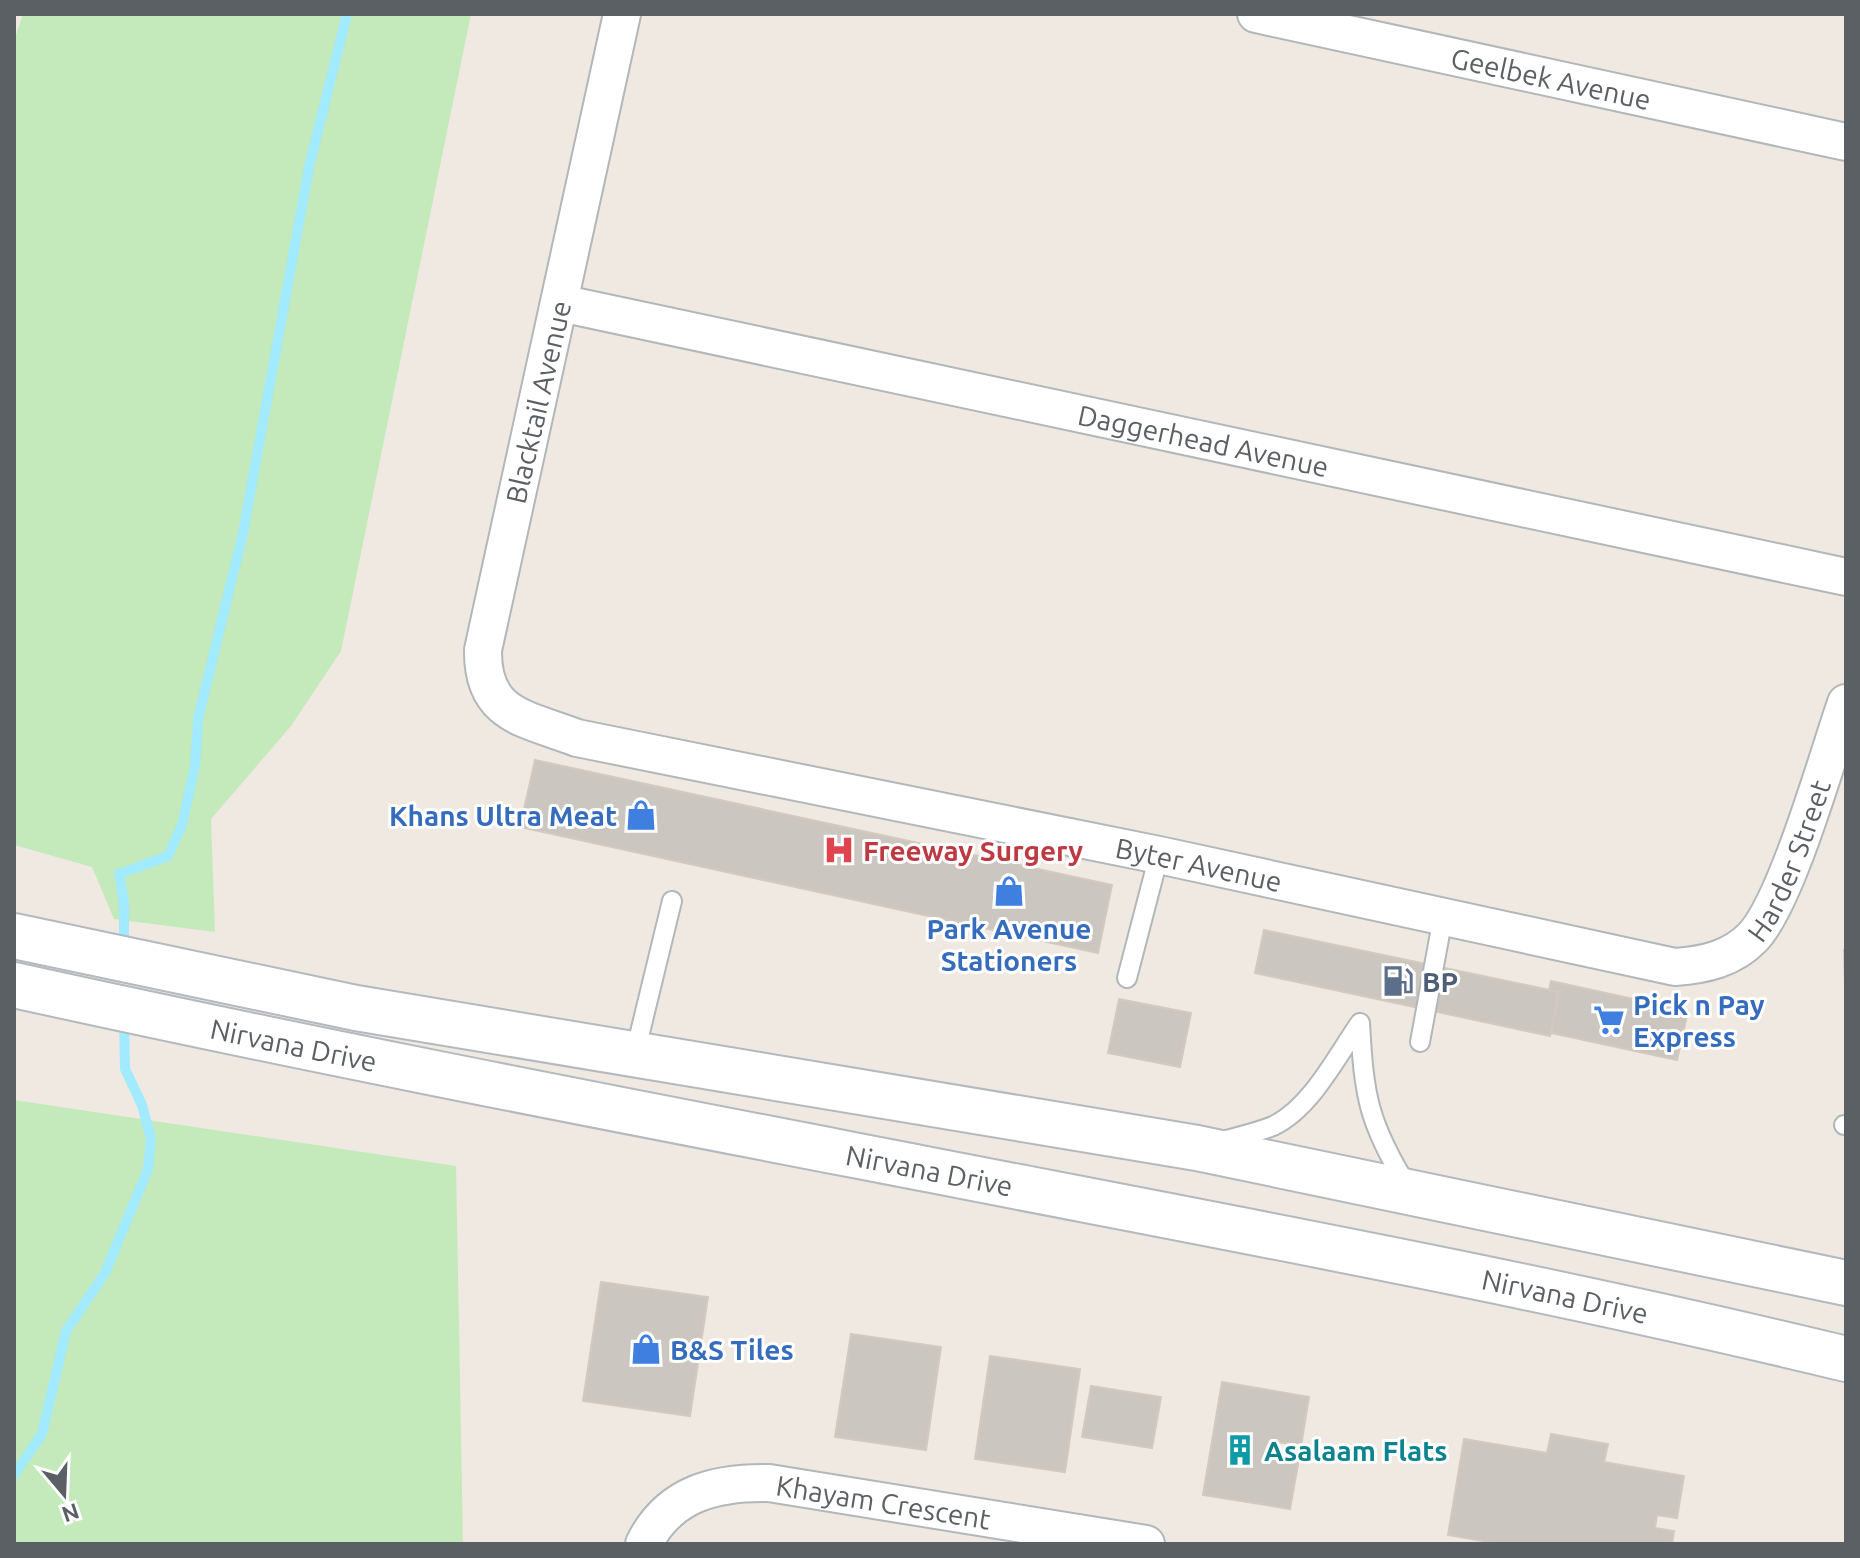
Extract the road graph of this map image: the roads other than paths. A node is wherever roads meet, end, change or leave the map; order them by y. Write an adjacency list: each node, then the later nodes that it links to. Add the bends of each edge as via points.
1 (622, 14): 4 (street, Blacktail Avenue)
2 (1256, 14): 3 (street, Geelbek Avenue)
3 (1846, 142)
4 (560, 303): 5 (street, Daggerhead Avenue); 7 (street, Blacktail Avenue, via 492,604 483,670 487,688 512,713)
5 (1846, 577)
6 (1846, 703): 12 (street, Harder Street, via 1771,909 1755,935)
7 (577, 738): 8 (street, Byter Avenue)
8 (1159, 855): 10 (street, Byter Avenue); 13 (lane)
9 (672, 901): 18 (lane)
10 (1443, 917): 12 (street, Byter Avenue, via 1675,967); 17 (lane)
11 (14, 936): 18 (main road, Nirvana Drive, via 356,1008)
12 (1724, 957)
13 (1127, 978)
14 (14, 985): 16 (main road, Nirvana Drive)
15 (14, 995): 16 (main road)
16 (105, 1005): 22 (main road, Nirvana Drive, via 1312,1242 1656,1312)
17 (1420, 1042)
18 (635, 1053): 19 (main road, Nirvana Drive)
19 (1197, 1148): 20 (main road, Nirvana Drive); 20 (lane, via 1275,1125 1317,1084 1360,1023 1364,1087 1379,1139)
20 (1411, 1191): 21 (main road, Nirvana Drive)
21 (1846, 1283)
22 (1846, 1359)
23 (1000, 1532): 24 (street, Khayam Crescent, via 769,1483 736,1483 682,1499 661,1516); 25 (street, Khayam Crescent)
24 (644, 1544)
25 (1146, 1544)

